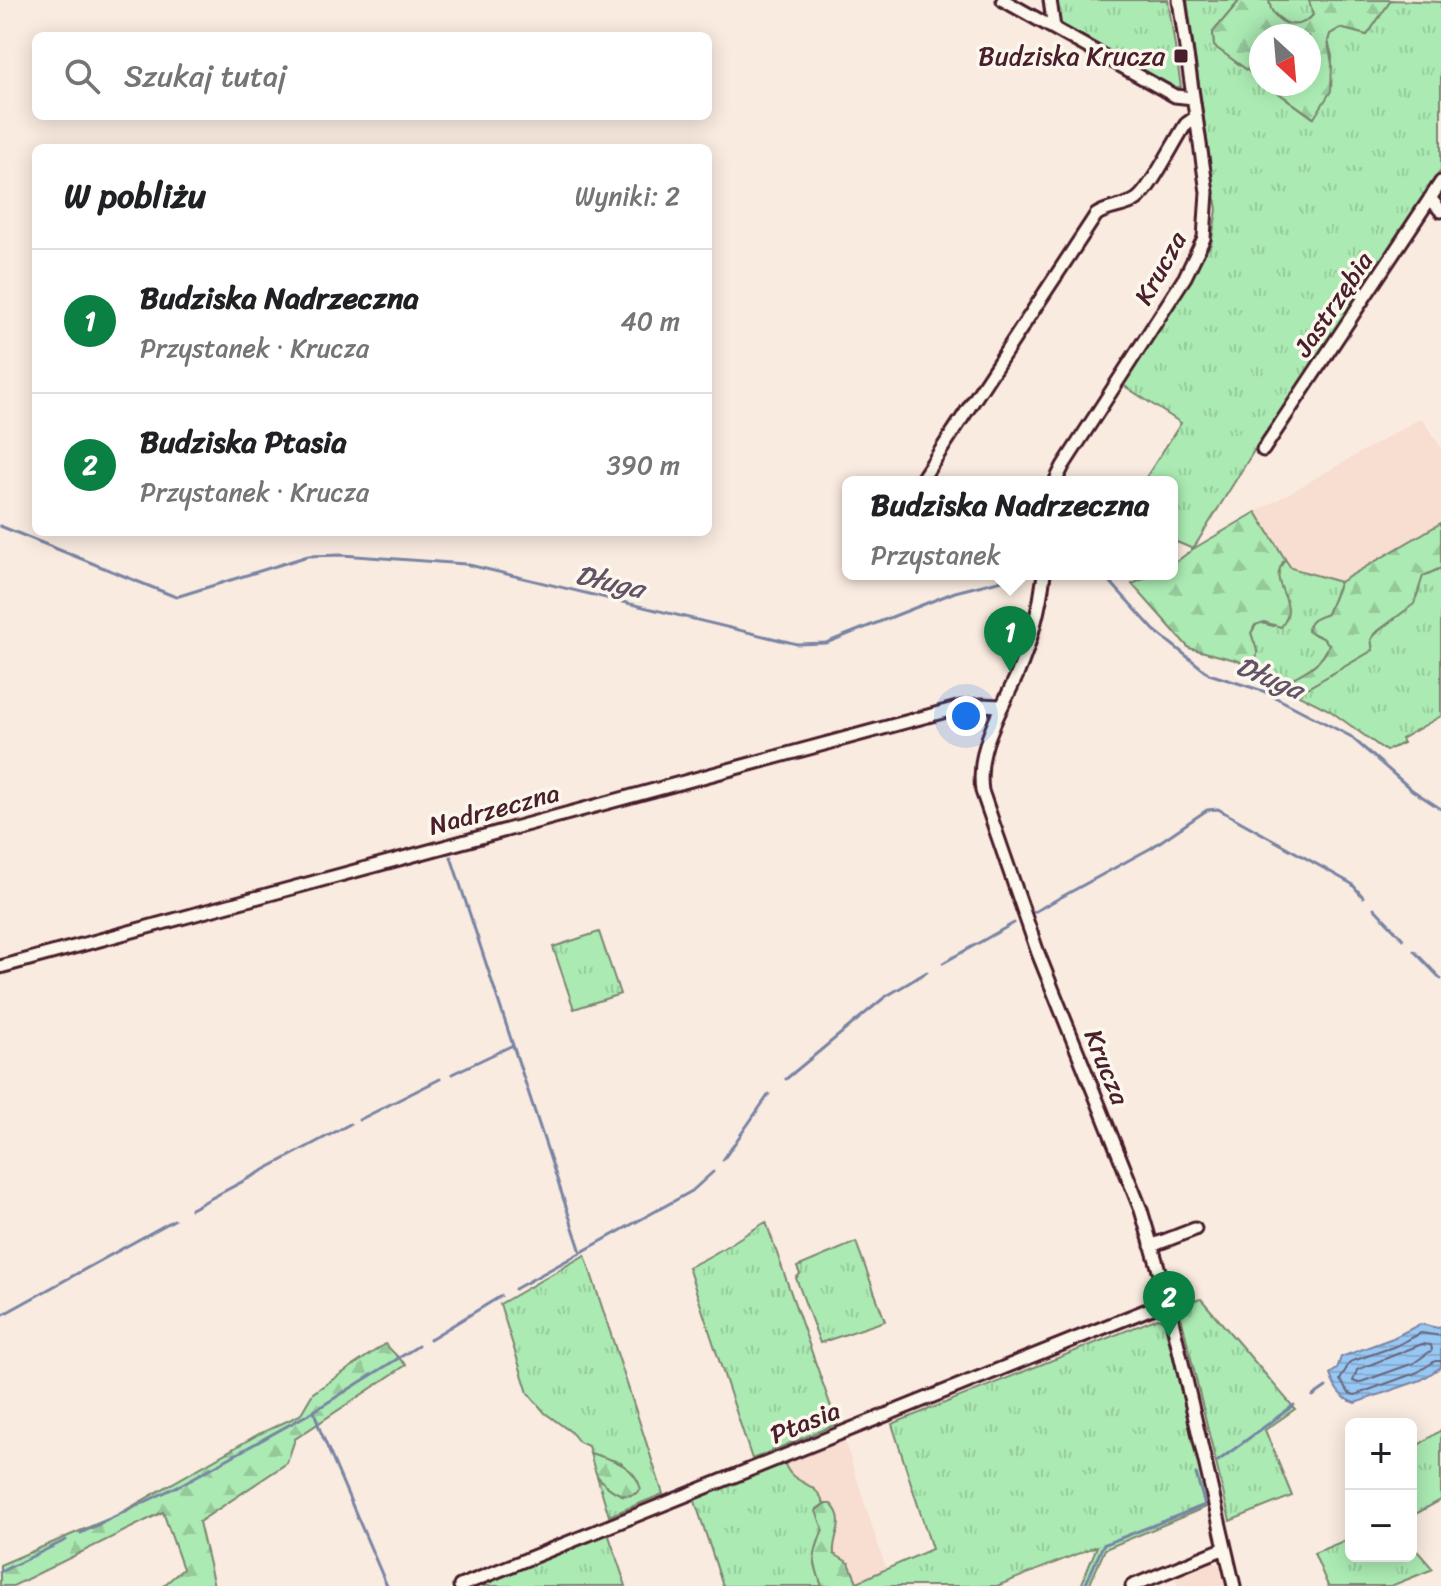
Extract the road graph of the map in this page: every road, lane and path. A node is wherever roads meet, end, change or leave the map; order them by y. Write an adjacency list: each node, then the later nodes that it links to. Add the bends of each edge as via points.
1 (1003, 0): 4 (street)
2 (1050, 0): 4 (street)
3 (1179, 0): 5 (street, Krucza)
4 (1054, 28): 5 (street, via 1175,96)
5 (1193, 98): 6 (street, Krucza)
6 (1196, 117): 11 (street, via 1186,124 1142,194 1096,215); 12 (street, Krucza, via 1207,192 1201,247)
7 (1441, 182): 8 (street, Jastrzębia)
8 (1430, 198): 9 (street); 10 (street, Jastrzębia)
9 (1441, 211)
10 (1263, 450)
11 (924, 476)
12 (1059, 476)
13 (1044, 580): 14 (street, Krucza, via 1034,632)
14 (1001, 706): 15 (street, Nadrzeczna, via 961,707); 17 (street, Krucza, via 980,767 984,804)
15 (0, 967)
16 (1195, 1229): 17 (street)
17 (1151, 1246): 18 (street, Krucza)
18 (1167, 1302): 19 (street, Krucza); 20 (street, Ptasia)
19 (1225, 1548): 21 (street); 22 (street, Krucza)
20 (460, 1586)
21 (1132, 1586)
22 (1234, 1586)

